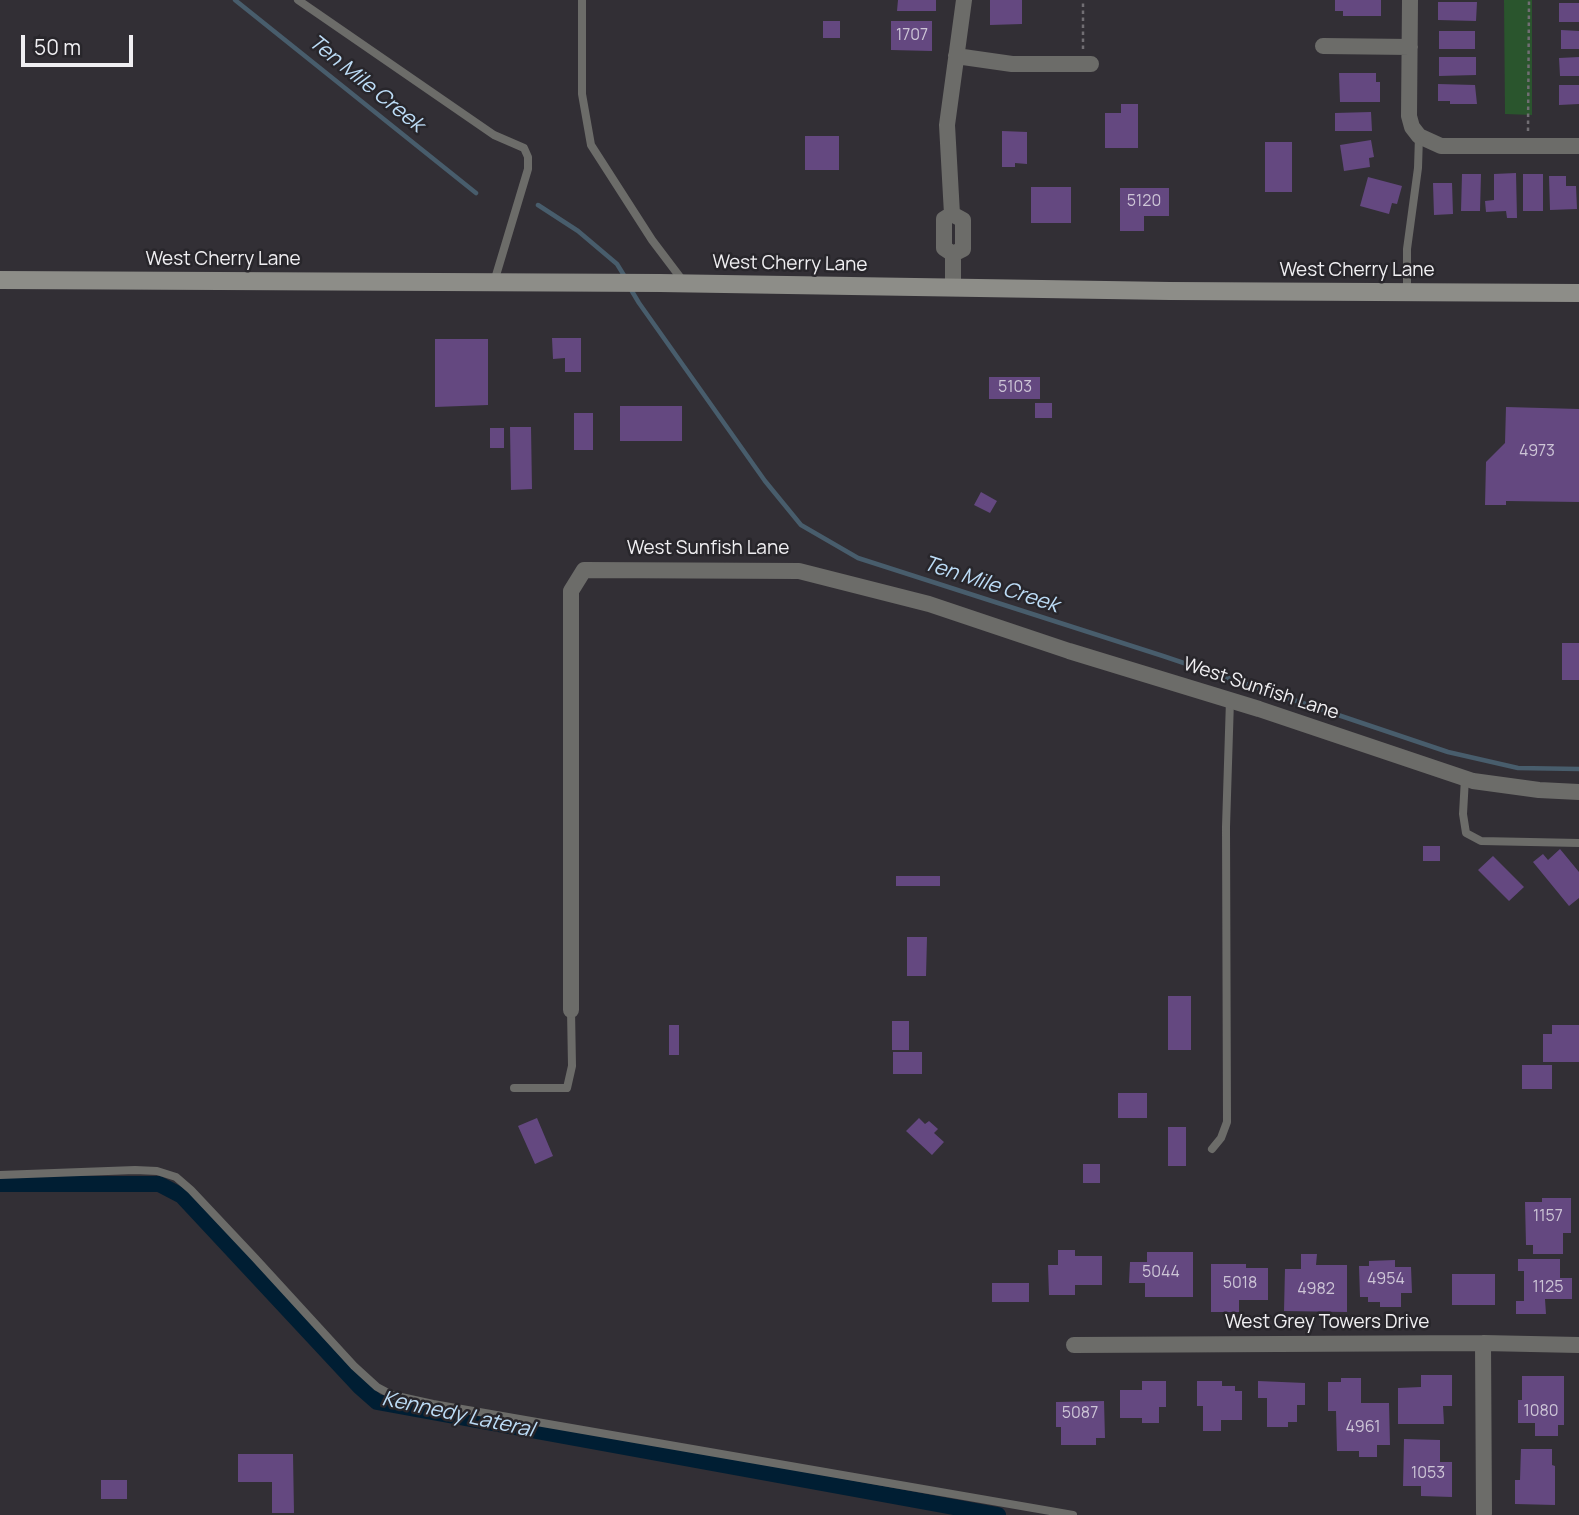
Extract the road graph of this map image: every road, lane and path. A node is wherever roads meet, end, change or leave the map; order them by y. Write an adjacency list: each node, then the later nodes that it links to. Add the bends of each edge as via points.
1 (298, 0): 15 (lane, via 494,135 524,148 528,169)
2 (582, 0): 16 (lane, via 582,94 591,145)
3 (964, 0): 9 (street)
4 (1083, 0): 10 (path)
5 (1410, 0): 8 (street)
6 (1528, 0): 11 (path)
7 (1323, 46): 8 (street)
8 (1410, 47): 12 (street, via 1409,116)
9 (956, 56): 10 (street, via 1012,64); 17 (street, via 947,125 952,214 944,219 944,248 953,254)
10 (1087, 59)
11 (1528, 134)
12 (1419, 136): 13 (street, via 1441,146); 18 (lane)
13 (1579, 146)
14 (0, 280): 15 (main road, West Cherry Lane)
15 (494, 282): 16 (main road, West Cherry Lane)
16 (685, 283): 17 (main road, West Cherry Lane)
17 (953, 287): 18 (main road, West Cherry Lane)
18 (1407, 292): 19 (main road, West Cherry Lane)
19 (1579, 293)
20 (1230, 700): 21 (street, West Sunfish Lane); 24 (street, West Sunfish Lane, via 929,604 800,571 584,570 571,591); 26 (lane, via 1227,1122)
21 (1465, 778): 22 (street, West Sunfish Lane); 23 (lane, via 1466,833 1481,841)
22 (1579, 792)
23 (1579, 843)
24 (571, 1010): 25 (lane, via 572,1066 567,1088)
25 (514, 1088)
26 (1212, 1149)
27 (0, 1175): 32 (lane, via 135,1170 176,1177 354,1366 392,1395)
28 (1483, 1343): 29 (street, West Grey Towers Drive); 30 (street, West Grey Towers Drive); 31 (street)
29 (1074, 1345)
30 (1579, 1345)
31 (1484, 1513)
32 (1073, 1515)

